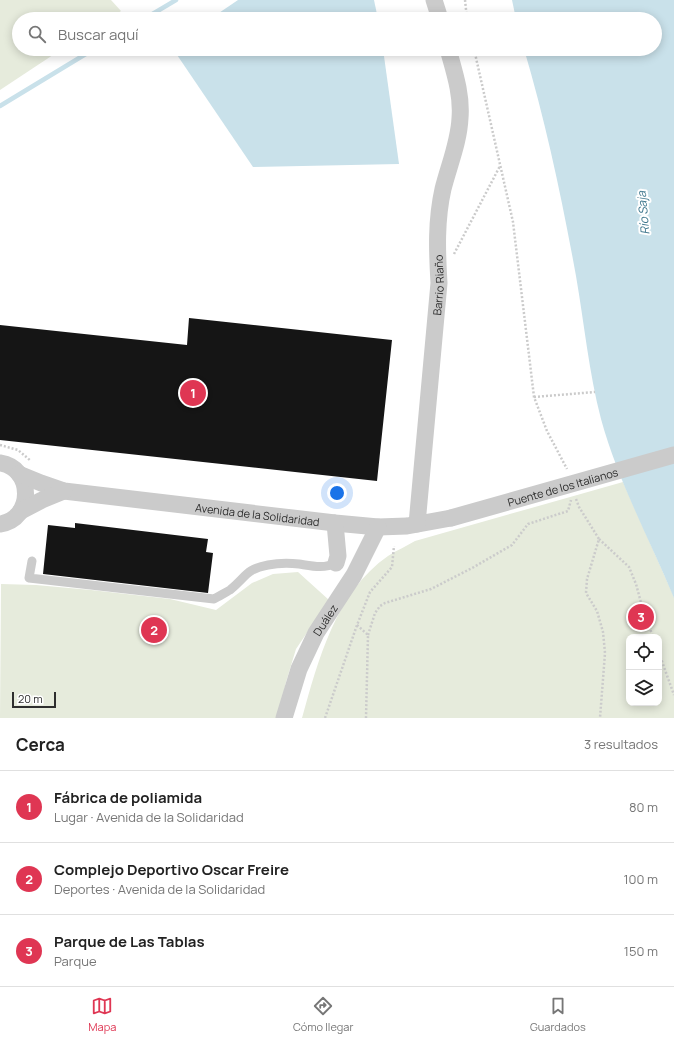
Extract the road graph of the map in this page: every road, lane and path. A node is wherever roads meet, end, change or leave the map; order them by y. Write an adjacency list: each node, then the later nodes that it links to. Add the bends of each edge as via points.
1 (434, 0): 3 (street)
2 (465, 0): 4 (path)
3 (438, 12)
4 (466, 12)
5 (450, 56): 19 (street, Barrio Riaño, via 460,96 460,118 458,138 438,213 439,283)
6 (476, 56): 7 (path)
7 (500, 166): 8 (path); 10 (path, via 513,222)
8 (453, 255)
9 (595, 392): 10 (path)
10 (534, 397): 14 (path)
11 (674, 455): 14 (street, Puente de los Italianos, bridge)
12 (0, 463): 13 (street, Avenida de la Solidaridad, via 12,467)
13 (19, 474): 15 (street, Avenida de la Solidaridad); 16 (street, via 26,492)
14 (571, 483): 17 (street, Puente de los Italianos, bridge); 22 (path, via 579,507); 28 (path, via 572,494 568,511 528,524 512,545 467,571 431,589 380,606)
15 (64, 491): 16 (street, Avenida de la Solidaridad); 18 (street, Avenida de la Solidaridad)
16 (21, 511): 20 (street, Avenida de la Solidaridad)
17 (451, 518): 19 (street, Avenida de la Solidaridad)
18 (335, 523): 21 (street, Avenida de la Solidaridad); 25 (street, via 338,556)
19 (417, 524): 21 (street, Avenida de la Solidaridad)
20 (2, 526)
21 (378, 527): 31 (street, Duález, via 354,575 316,634 299,669)
22 (600, 539): 27 (path, via 629,567); 34 (path, via 587,579 586,593 597,611 603,632 605,653)
23 (394, 546): 26 (path, via 392,566 370,592)
24 (32, 561): 25 (lane, via 29,578 214,599 229,590 249,571 270,564 319,567)
25 (336, 563)
26 (357, 625): 28 (path); 32 (path)
27 (652, 634)
28 (368, 635): 33 (path)
29 (662, 661): 30 (path)
30 (674, 695)
31 (284, 718)
32 (325, 718)
33 (366, 718)
34 (600, 718)

